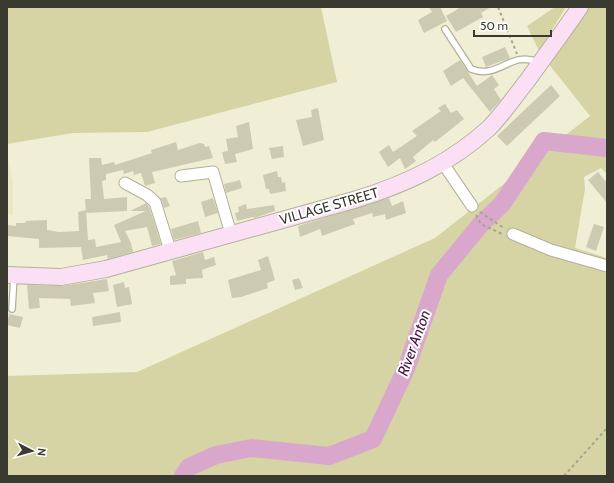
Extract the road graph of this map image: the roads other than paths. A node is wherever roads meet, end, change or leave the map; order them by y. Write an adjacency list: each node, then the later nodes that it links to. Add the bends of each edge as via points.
1 (580, 7): 3 (street, VILLAGE STREET)
2 (445, 29): 3 (lane, via 471,69 478,72 496,70 519,58)
3 (540, 63): 4 (street, VILLAGE STREET, via 489,127)
4 (442, 162): 7 (street); 8 (street, VILLAGE STREET, via 416,178 389,189)
5 (181, 176): 8 (street, via 213,172)
6 (125, 183): 10 (street, via 155,202)
7 (472, 206)
8 (231, 234): 10 (street, VILLAGE STREET)
9 (515, 235): 11 (street, via 551,250)
10 (170, 250): 12 (street, VILLAGE STREET, via 106,269 61,277)
11 (607, 266)
12 (10, 276): 13 (lane)
13 (12, 309)

